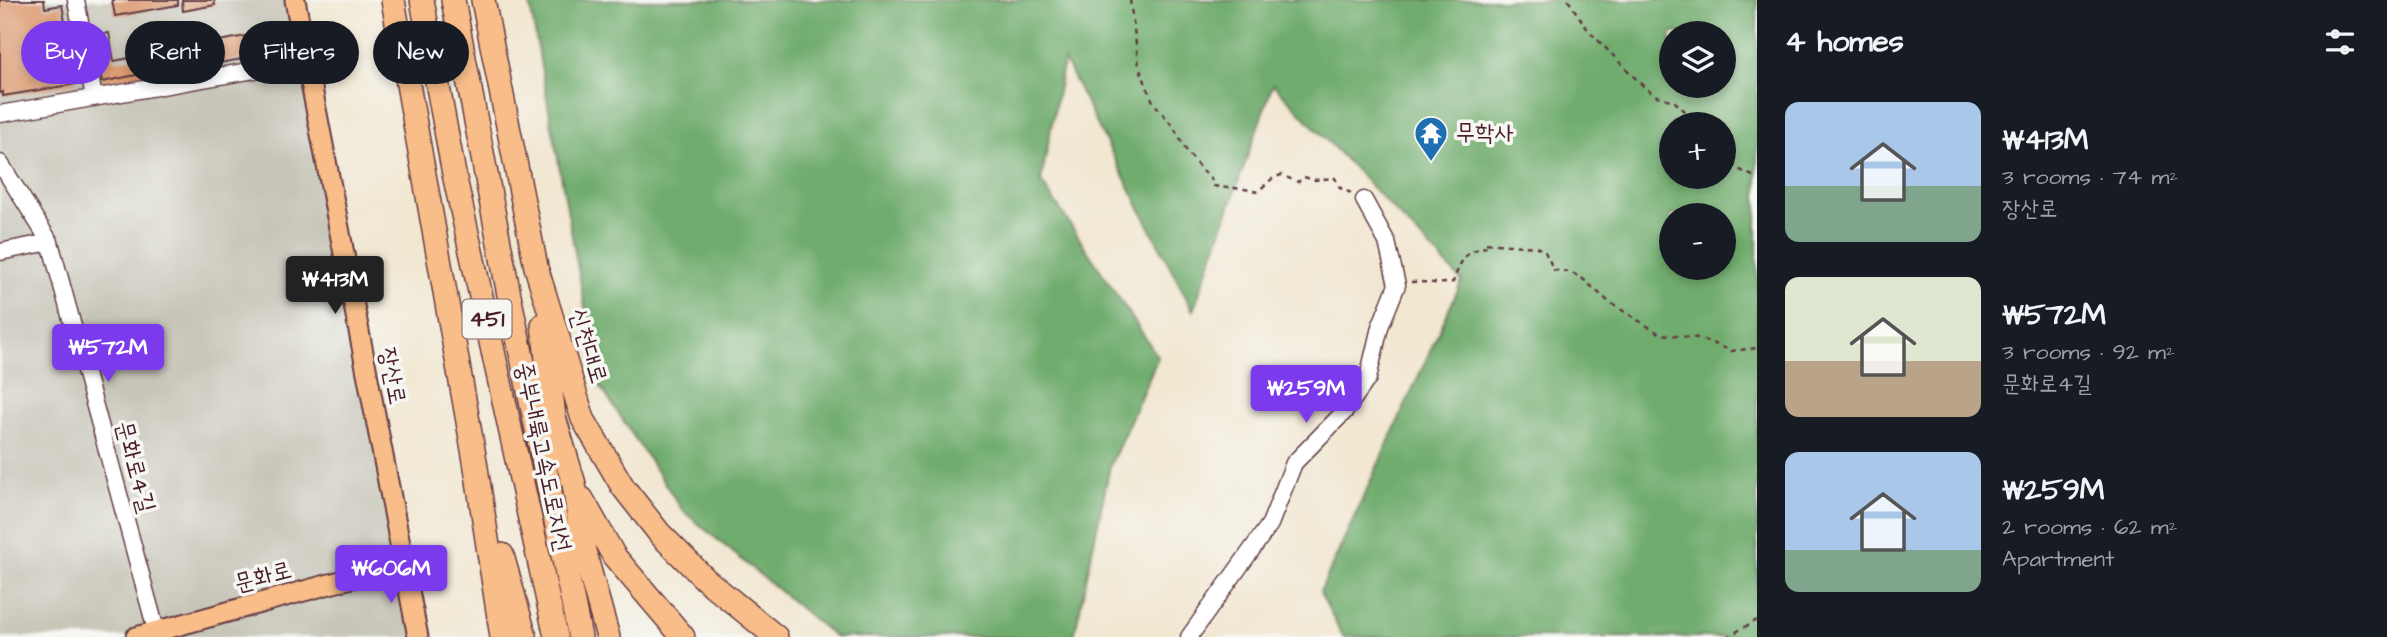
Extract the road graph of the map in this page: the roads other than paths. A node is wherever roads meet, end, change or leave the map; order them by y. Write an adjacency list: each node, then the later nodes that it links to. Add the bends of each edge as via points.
1 (76, 0): 10 (street)
2 (295, 0): 7 (main road, 장산로)
3 (393, 0): 17 (highway)
4 (422, 0): 25 (highway, 중부내륙고속도로지선 / 451, via 454,174)
5 (453, 0): 26 (highway, 중부내륙고속도로지선 / 451)
6 (483, 0): 16 (highway, 신천대로)
7 (299, 21)
8 (239, 73): 10 (street)
9 (310, 84): 19 (main road, 장산로)
10 (94, 98): 11 (street)
11 (0, 114)
12 (0, 163): 14 (street, 문화로4길)
13 (1364, 200): 30 (street, via 1387,242 1397,285 1380,327 1368,377 1345,411 1294,463 1270,524)
14 (50, 242): 15 (street); 20 (street, 문화로4길)
15 (0, 251)
16 (536, 267): 18 (highway, via 554,417); 29 (highway, 신천대로, via 583,419 623,487 660,534 705,579)
17 (475, 461): 23 (highway); 24 (highway)
18 (574, 484): 27 (highway, via 584,551); 28 (highway, via 614,556)
19 (403, 564): 20 (main road, 문화로); 22 (main road, 장산로)
20 (158, 634): 21 (main road, 문화로)
21 (136, 637)
22 (418, 637)
23 (502, 637)
24 (525, 637)
25 (556, 637)
26 (580, 637)
27 (608, 637)
28 (683, 637)
29 (776, 637)
30 (1189, 637)

